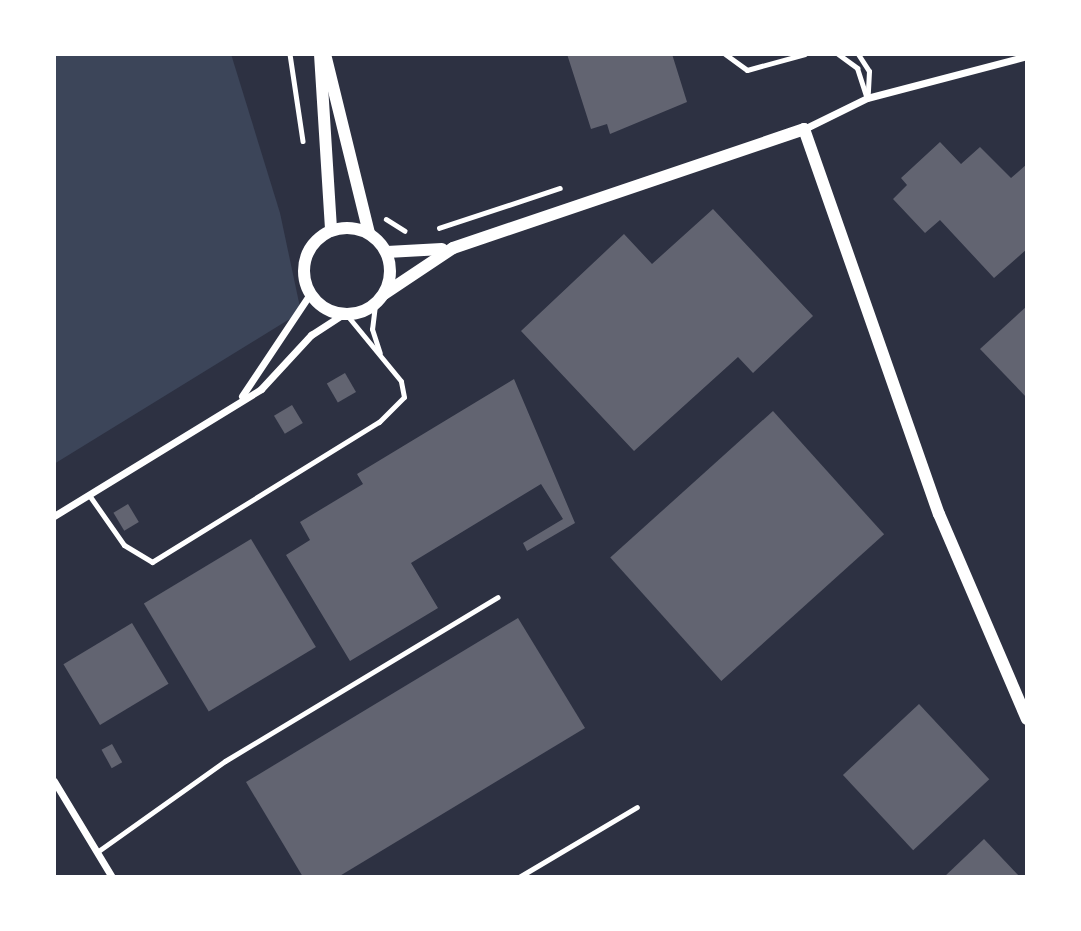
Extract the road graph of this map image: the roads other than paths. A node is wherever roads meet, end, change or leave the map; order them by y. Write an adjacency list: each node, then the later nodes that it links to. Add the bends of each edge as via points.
1 (320, 54): 10 (street)
2 (325, 54): 11 (street)
3 (725, 54): 4 (lane, via 747,71)
4 (805, 54)
5 (838, 54): 8 (lane, via 857,68)
6 (858, 54): 8 (lane, via 869,71)
7 (1027, 56): 8 (street)
8 (867, 98): 9 (street)
9 (804, 129): 12 (street); 23 (street, via 939,514)
10 (331, 231): 11 (street); 14 (street, via 308,252)
11 (369, 233): 13 (street)
12 (453, 247): 13 (street); 15 (street)
13 (387, 252): 15 (street)
14 (310, 294): 17 (street); 19 (street, via 278,352)
15 (384, 294): 16 (street)
16 (374, 305): 17 (street); 18 (lane, via 372,329)
17 (344, 314): 18 (lane); 19 (street, via 311,335 261,389)
18 (380, 353): 20 (lane, via 401,381 397,408 152,562 124,545)
19 (237, 402): 20 (street)
20 (89, 495): 21 (street)
21 (54, 516)
22 (498, 597): 26 (lane, via 225,761)
23 (1027, 719)
24 (54, 781): 26 (street)
25 (637, 807): 28 (lane)
26 (97, 852): 27 (street)
27 (112, 877)
28 (519, 877)

